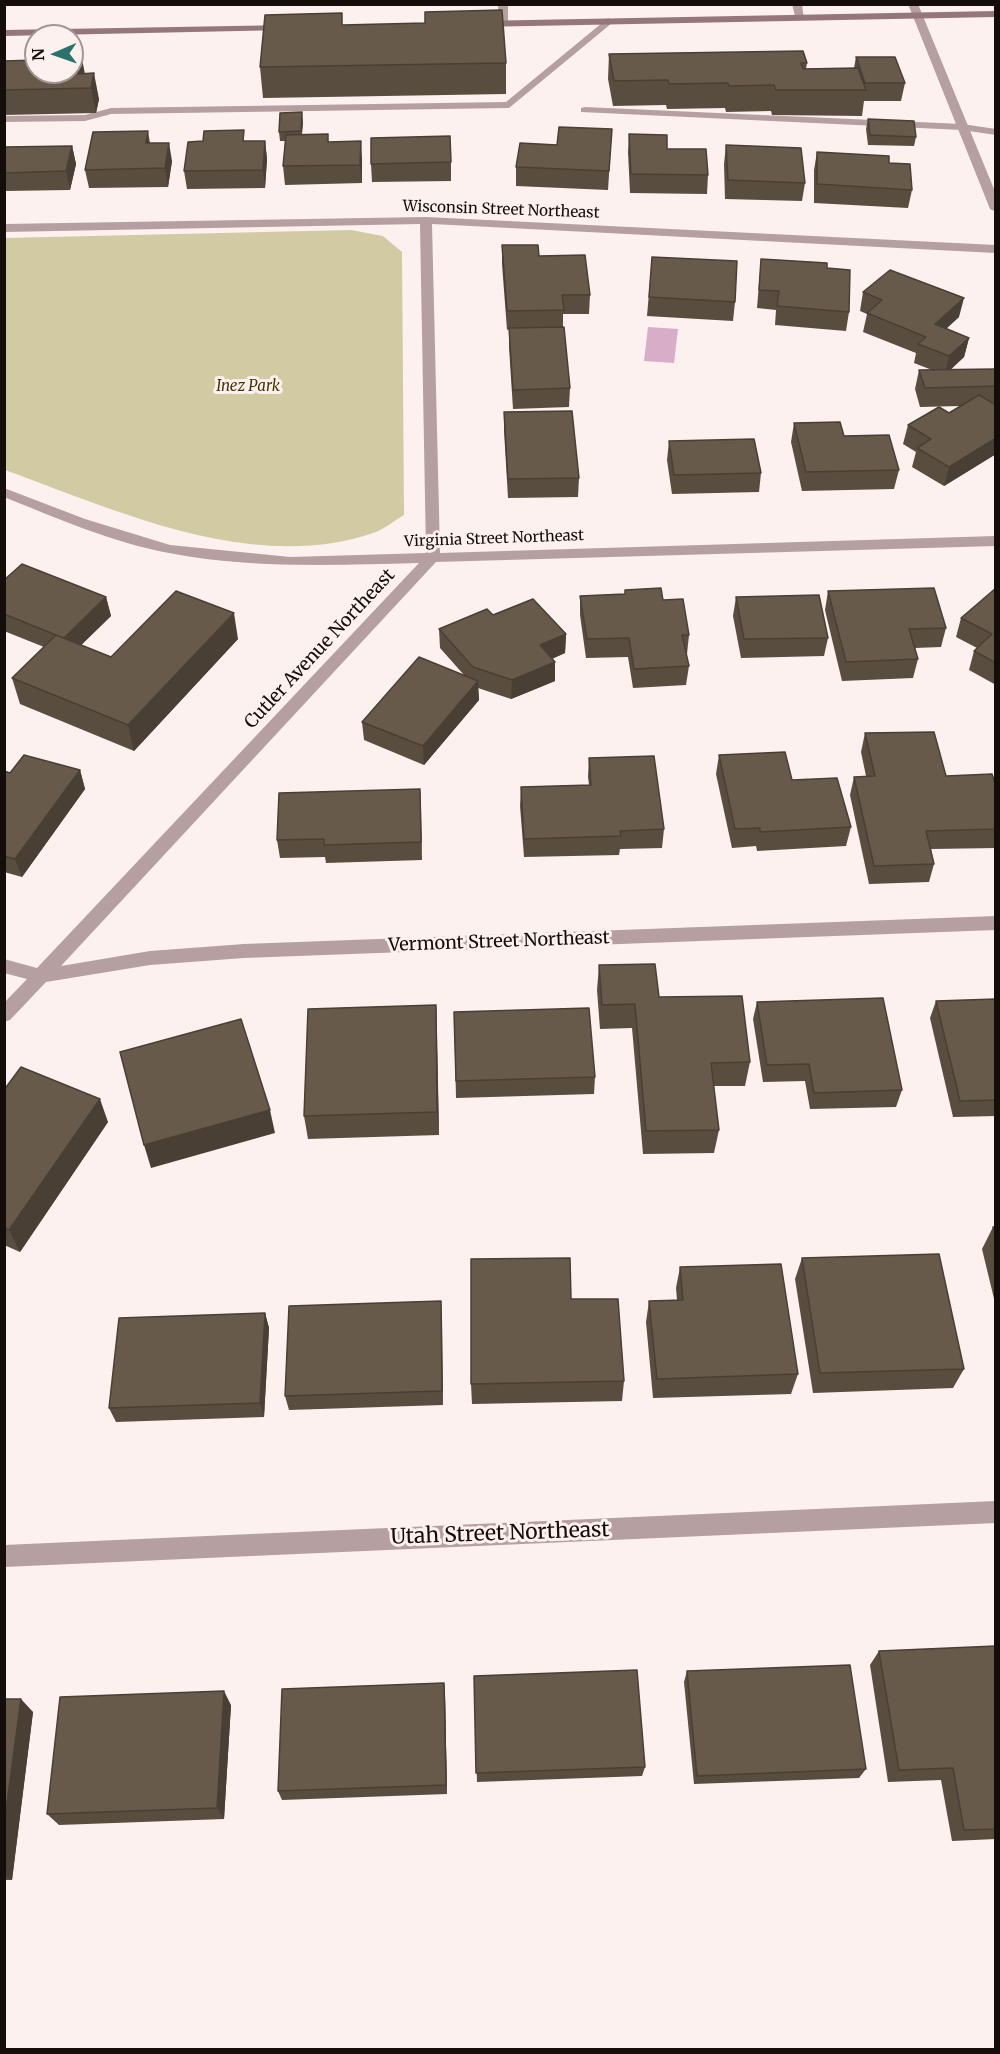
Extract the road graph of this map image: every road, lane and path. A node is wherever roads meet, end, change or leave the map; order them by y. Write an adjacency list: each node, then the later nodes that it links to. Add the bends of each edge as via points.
1 (503, 4): 8 (street)
2 (797, 4): 6 (street)
3 (913, 4): 5 (street)
4 (996, 14): 5 (main road)
5 (918, 16): 6 (main road); 14 (street)
6 (800, 18): 7 (main road)
7 (608, 21): 8 (main road); 13 (street, via 509,105 111,111 84,118)
8 (504, 23): 9 (main road)
9 (472, 24)
10 (294, 27): 11 (main road)
11 (4, 33)
12 (585, 110): 14 (street)
13 (4, 119)
14 (962, 127): 15 (street); 16 (street)
15 (996, 132)
16 (996, 209)
17 (426, 220): 18 (street, Wisconsin Street Northeast); 19 (street, Wisconsin Street Northeast); 22 (street)
18 (4, 228)
19 (996, 249)
20 (4, 492): 22 (street, Virginia Street Northeast, via 80,522 169,549 290,562)
21 (996, 541): 22 (street, Virginia Street Northeast)
22 (434, 557): 25 (street, Cutler Avenue Northeast)
23 (996, 923): 25 (street, Vermont Street Northeast, via 244,951 150,958)
24 (4, 966): 25 (street, Vermont Street Northeast)
25 (40, 976): 26 (street, Cutler Avenue Northeast)
26 (4, 1015)
27 (996, 1512): 28 (street, Utah Street Northeast)
28 (4, 1556)

